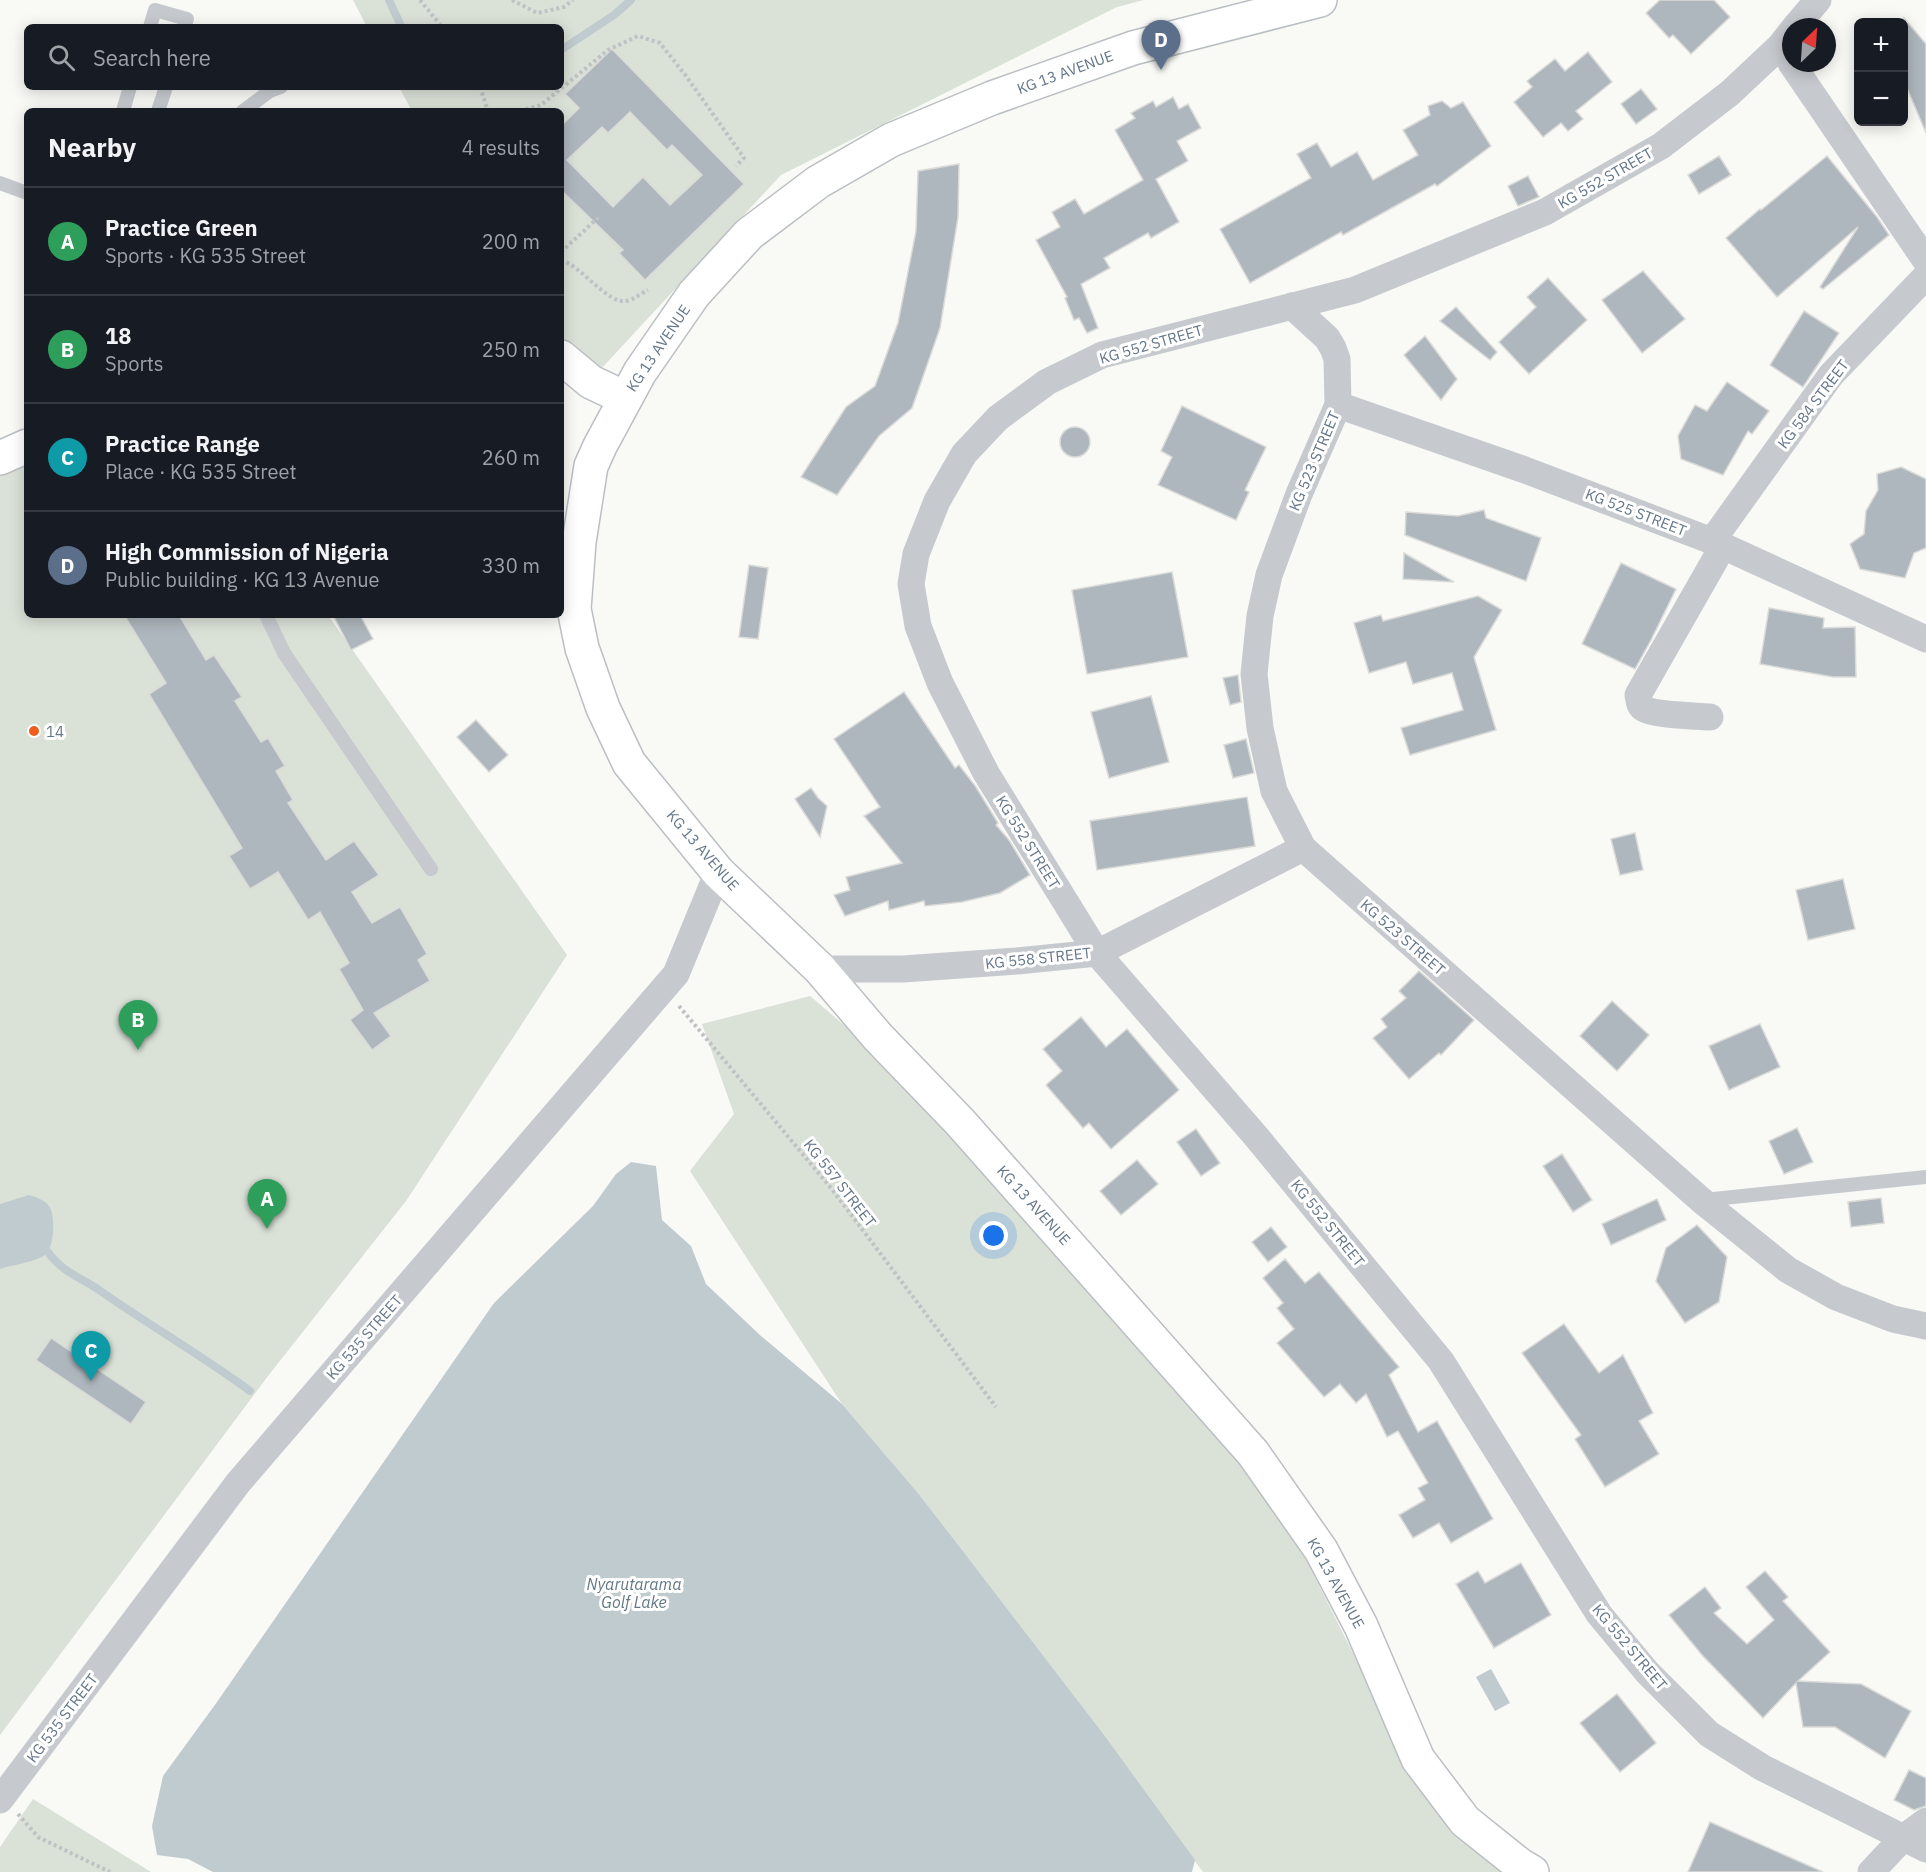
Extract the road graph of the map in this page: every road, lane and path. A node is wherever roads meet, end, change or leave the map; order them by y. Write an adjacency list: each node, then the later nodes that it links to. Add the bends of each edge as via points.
1 (420, 0): 9 (path)
2 (512, 0): 3 (path, via 537,13 564,7)
3 (573, 0)
4 (1320, 0): 34 (street, KG 13 AVENUE, via 1133,48 992,98 891,140 827,177 750,234 694,294)
5 (1818, 0): 6 (street, KG 552 STREET)
6 (1807, 18)
7 (151, 24): 8 (lane, via 155,10 187,19)
8 (185, 24)
9 (440, 24)
10 (1782, 52): 32 (street, KG 552 STREET, via 1661,146 1545,212 1355,290)
11 (1806, 72): 29 (street)
12 (564, 86): 23 (path, via 609,50 638,36 660,43 744,158)
13 (129, 90): 18 (lane)
14 (165, 90): 19 (lane)
15 (273, 90): 20 (lane)
16 (481, 90): 21 (path)
17 (560, 90): 22 (path)
18 (124, 108)
19 (159, 108)
20 (247, 108)
21 (487, 108)
22 (530, 108)
23 (736, 166)
24 (0, 183): 25 (lane)
25 (24, 192)
26 (599, 217): 27 (path)
27 (564, 249)
28 (564, 261): 31 (path, via 615,300 625,302)
29 (1926, 261)
30 (1926, 276): 38 (street, KG 584 STREET, via 1831,375)
31 (648, 290)
32 (1292, 306): 35 (street, KG 523 STREET, via 1333,348 1337,359); 45 (street, KG 552 STREET, via 1102,356 1047,382 998,418 964,454 937,501 916,554 911,584 918,626 940,683 986,773)
33 (564, 360): 34 (street, via 591,382)
34 (625, 398): 44 (street, KG 13 AVENUE, via 591,466 573,609 603,708 629,763)
35 (1338, 405): 38 (street, KG 525 STREET, via 1525,470); 42 (street, KG 523 STREET, via 1269,575 1254,674 1260,728 1274,791)
36 (24, 447): 37 (street)
37 (0, 458)
38 (1718, 544): 40 (street, KG 525 STREET); 41 (street, KG 584 STREET, via 1638,695 1643,708 1653,712)
39 (267, 618): 43 (lane, via 284,653)
40 (1926, 639)
41 (1710, 717)
42 (1303, 848): 45 (street, KG 558 STREET); 49 (street, KG 523 STREET)
43 (431, 869)
44 (718, 872): 46 (street, KG 13 AVENUE); 47 (street, KG 535 STREET)
45 (1096, 952): 46 (street, KG 558 STREET, via 903,969); 54 (street, KG 552 STREET, via 1254,1134 1441,1361 1599,1614 1647,1672 1709,1734 1763,1768)
46 (820, 969): 56 (street, KG 13 AVENUE, via 1253,1453 1326,1560 1361,1626 1418,1759 1465,1821)
47 (676, 974): 51 (path, KG 557 STREET, via 675,1001 831,1188); 52 (street, KG 535 STREET, via 238,1483)
48 (1926, 1177): 49 (lane)
49 (1701, 1200): 50 (street, KG 523 STREET, via 1788,1270 1836,1297 1893,1319)
50 (1926, 1326)
51 (996, 1407)
52 (1, 1798): 55 (path, via 38,1837)
53 (1926, 1821): 54 (street)
54 (1915, 1843): 57 (street)
55 (110, 1872)
56 (1532, 1872)
57 (1871, 1872)

